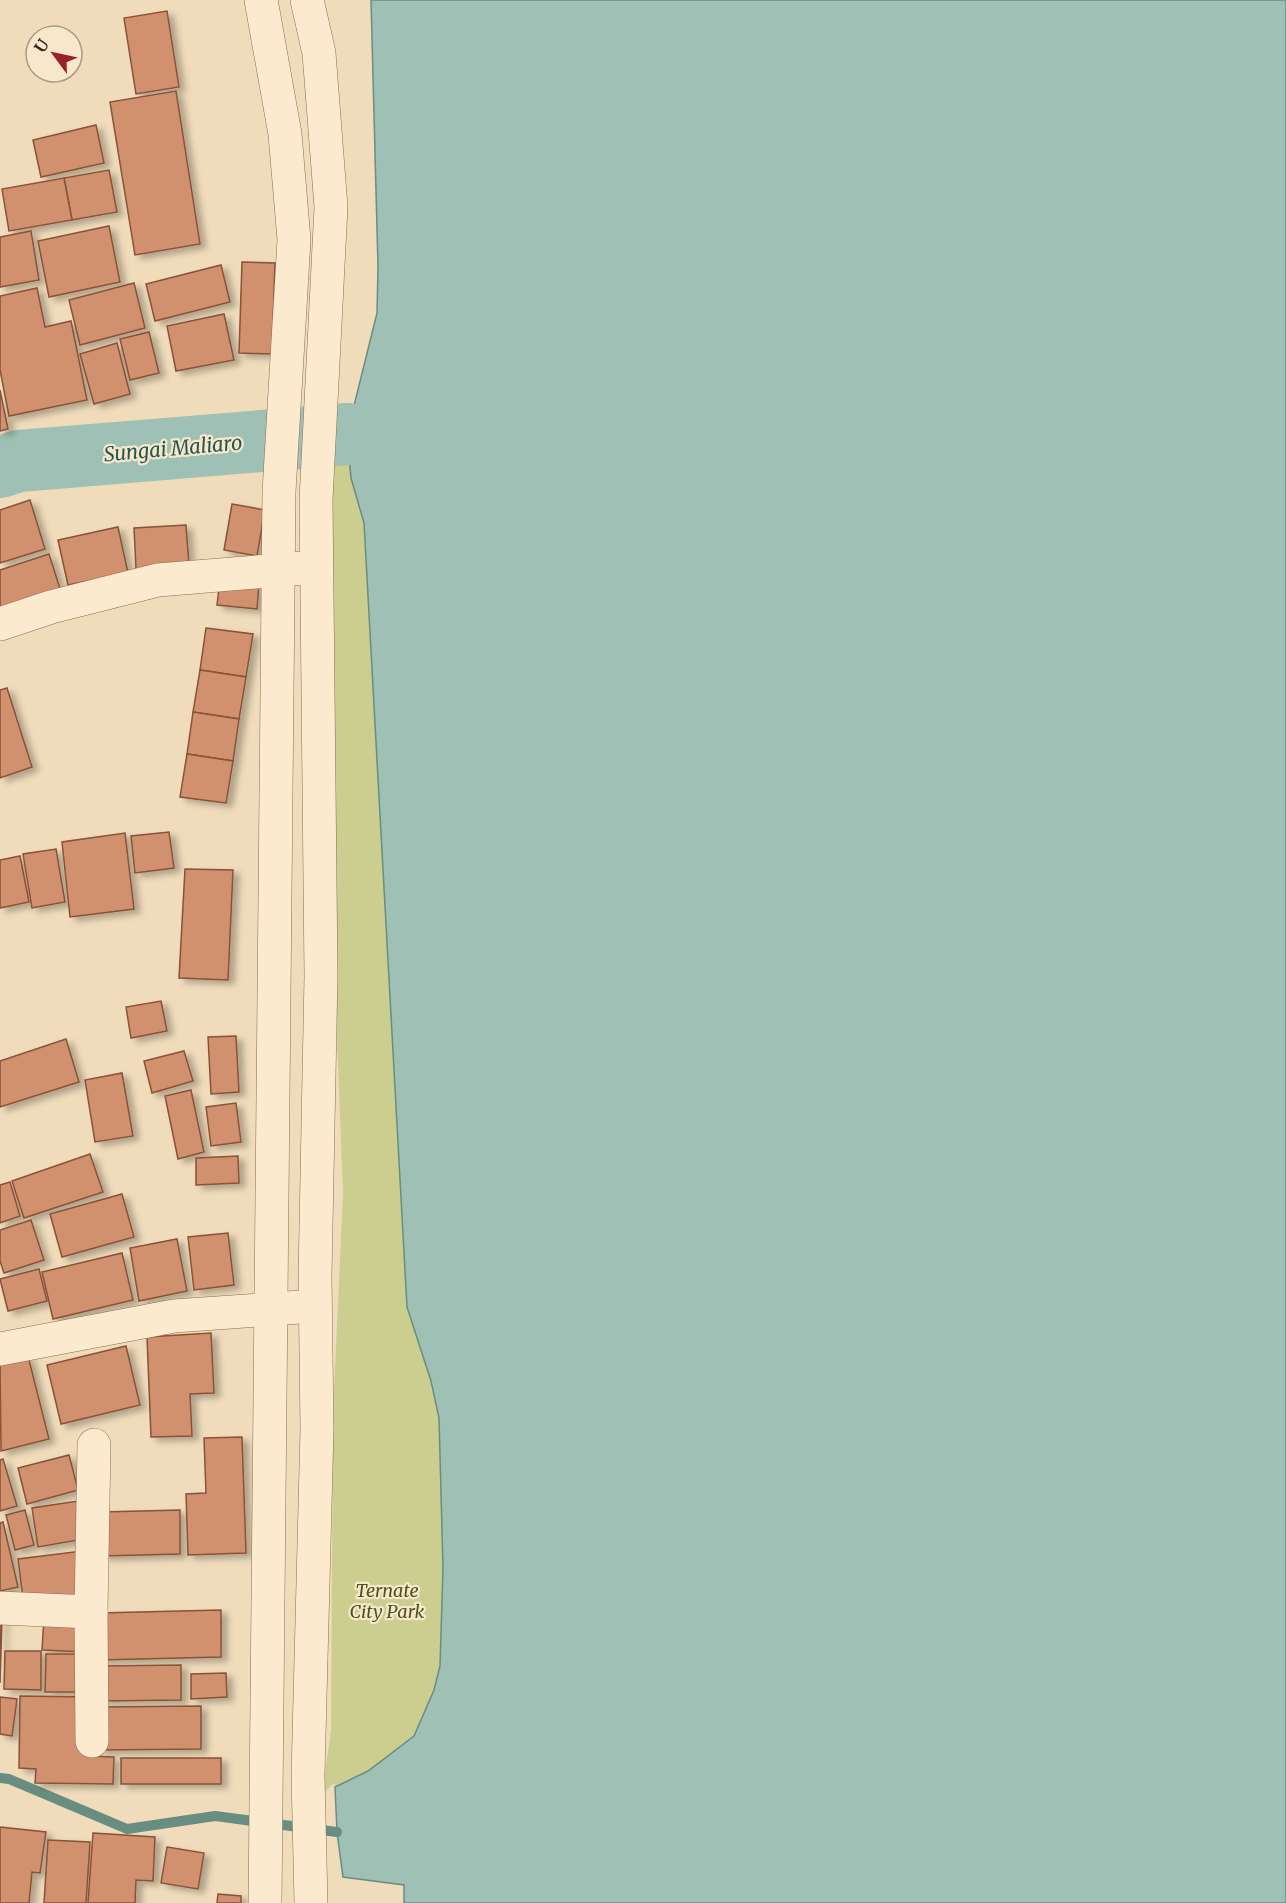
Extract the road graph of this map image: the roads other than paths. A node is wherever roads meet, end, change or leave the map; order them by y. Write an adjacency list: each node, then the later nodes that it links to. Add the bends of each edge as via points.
1 (261, 0): 4 (street)
2 (308, 0): 3 (street)
3 (319, 53): 4 (street); 5 (street, via 331,207)
4 (274, 69): 6 (street, via 285,134 294,240 279,492)
5 (316, 567): 6 (street); 8 (street, via 321,976)
6 (279, 570): 7 (street, via 158,580); 9 (street)
7 (0, 624)
8 (315, 1306): 9 (street); 16 (street, via 317,1429 308,1775)
9 (271, 1308): 10 (street, via 174,1316); 15 (street)
10 (0, 1349)
11 (94, 1445): 13 (street)
12 (0, 1608): 13 (street)
13 (91, 1612): 14 (street)
14 (92, 1742)
15 (265, 1903)
16 (311, 1903)

